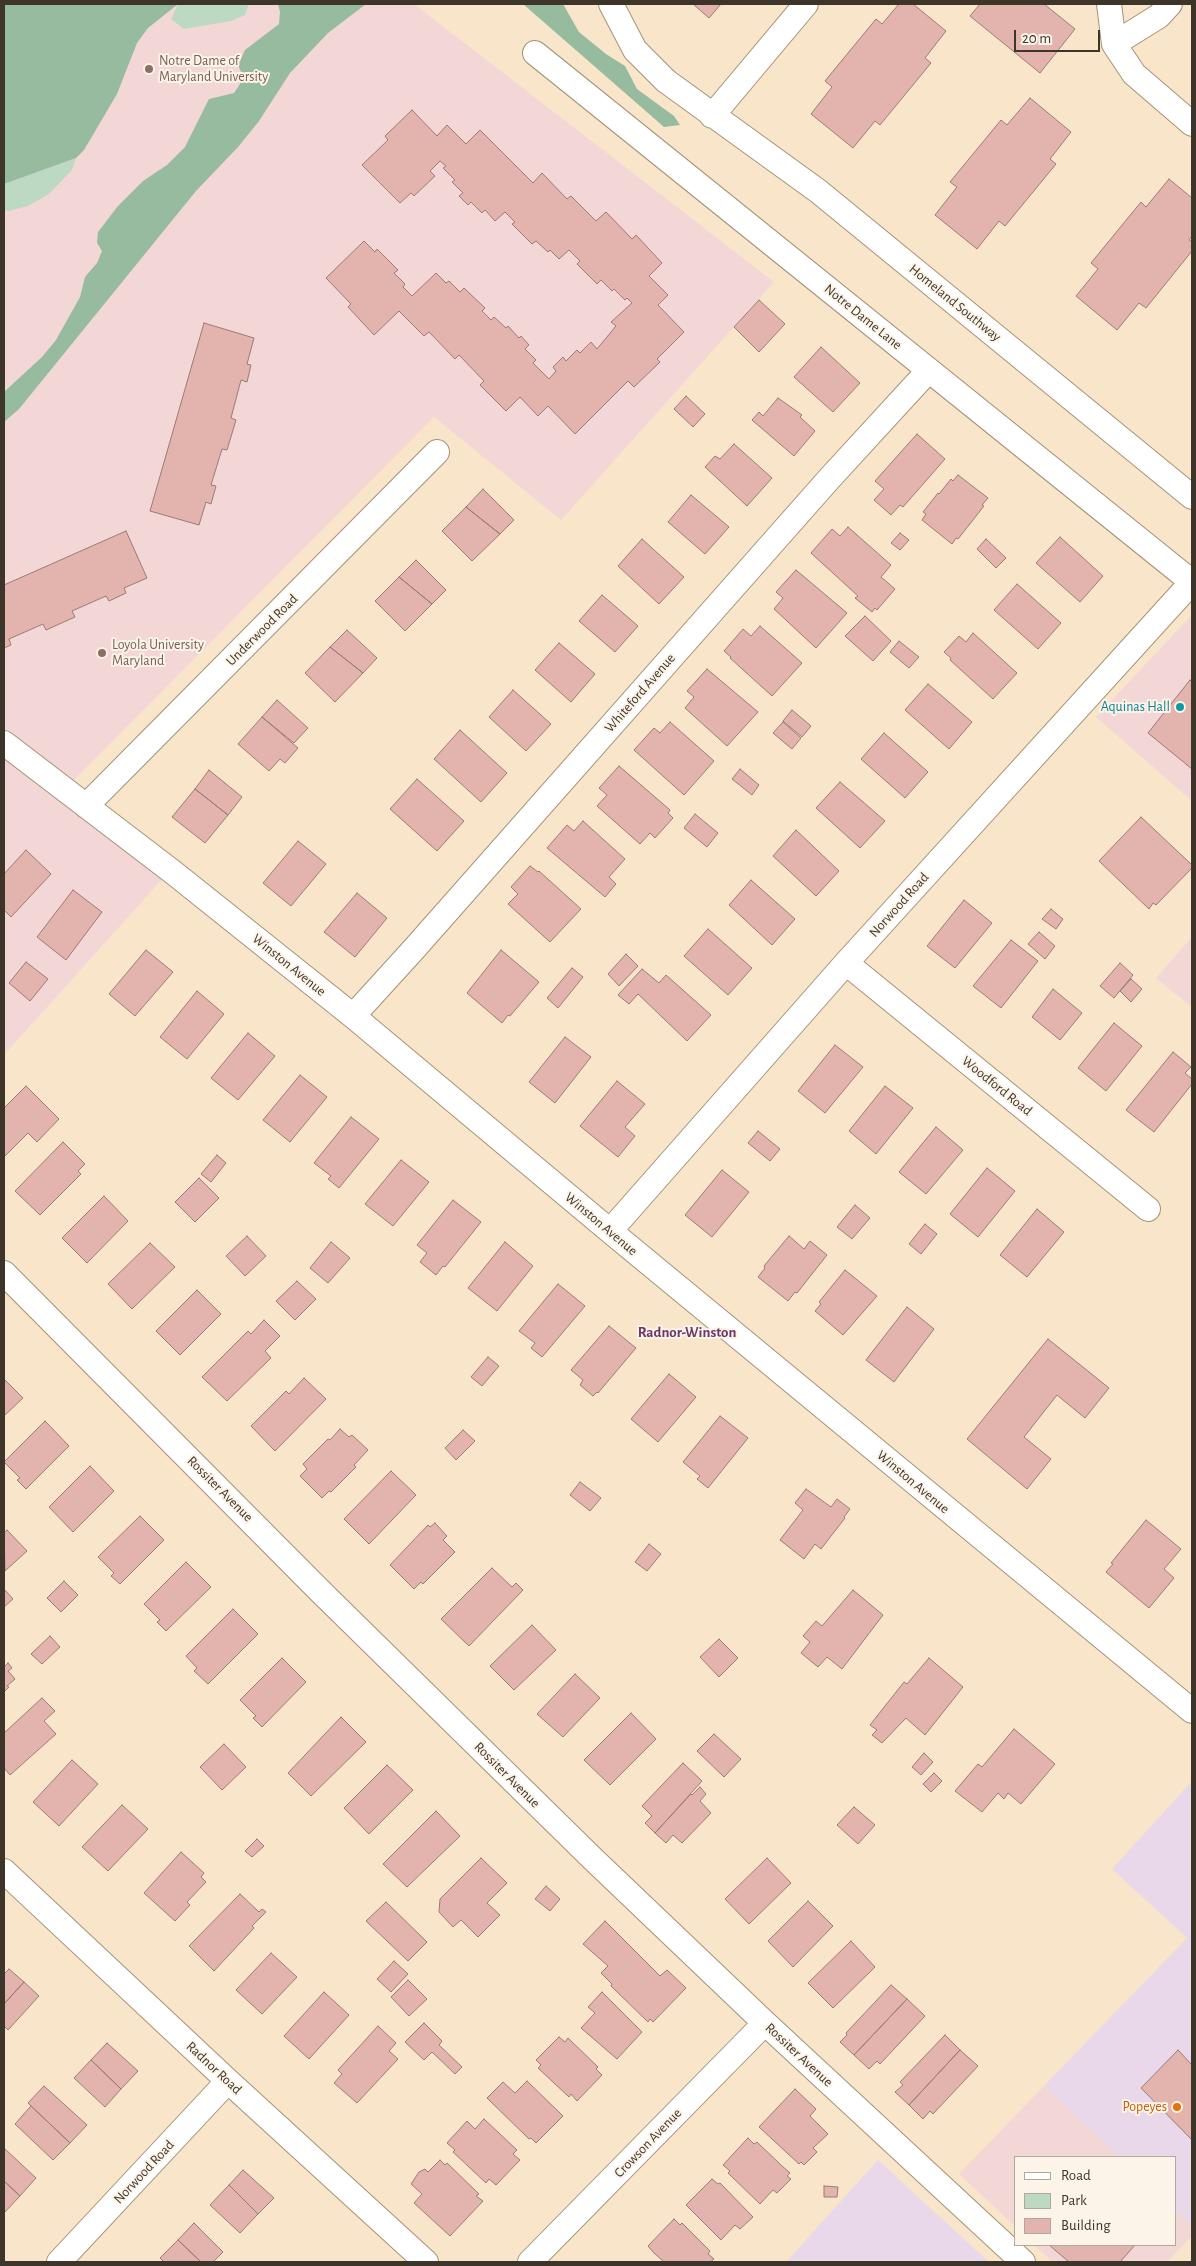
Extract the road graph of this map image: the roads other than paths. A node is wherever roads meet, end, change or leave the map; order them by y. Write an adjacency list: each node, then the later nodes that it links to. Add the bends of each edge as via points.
1 (611, 4): 7 (street, Homeland Southway, via 635,50 666,81)
2 (806, 4): 7 (street)
3 (1109, 4): 5 (street)
4 (1170, 4): 5 (street, via 1158,16)
5 (1114, 44): 8 (street, via 1134,74)
6 (534, 53): 9 (street, Notre Dame Lane)
7 (712, 116): 11 (street, Homeland Southway, via 818,191)
8 (1192, 124)
9 (928, 370): 12 (street, Notre Dame Lane); 16 (street, Whiteford Avenue)
10 (437, 452): 14 (street, Underwood Road)
11 (1192, 497)
12 (1192, 582): 15 (street, Norwood Road)
13 (4, 743): 14 (street, Winston Avenue)
14 (86, 806): 16 (street, Winston Avenue)
15 (846, 963): 17 (street, Woodford Road); 18 (street, Norwood Road)
16 (353, 1016): 18 (street, Winston Avenue)
17 (1148, 1209)
18 (610, 1232): 20 (street, Winston Avenue)
19 (4, 1273): 22 (street, Rossiter Avenue, via 321,1592 593,1860)
20 (1192, 1711)
21 (4, 1871): 23 (street, Radnor Road)
22 (765, 2023): 26 (street, Crowson Avenue); 27 (street, Rossiter Avenue)
23 (228, 2081): 24 (street, Norwood Road); 25 (street, Radnor Road)
24 (59, 2262)
25 (426, 2262)
26 (530, 2262)
27 (1023, 2262)

